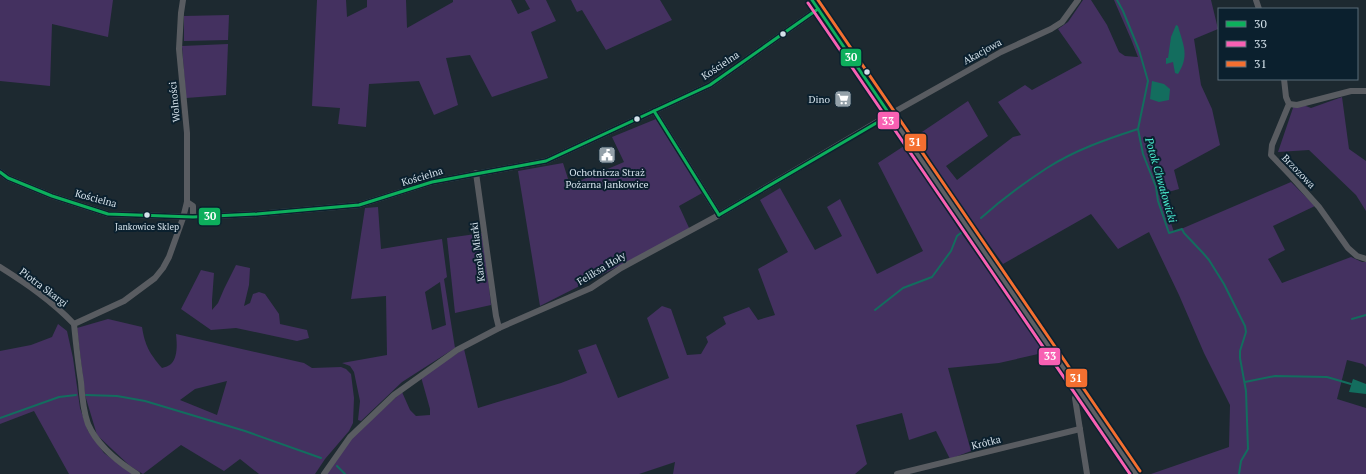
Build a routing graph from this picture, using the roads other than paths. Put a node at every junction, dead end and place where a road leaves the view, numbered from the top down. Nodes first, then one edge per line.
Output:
1 (182, 0) edge
2 (813, 0) edge
3 (1078, 0) edge
4 (818, 9) junction
5 (1284, 80) edge
6 (1366, 91) edge
7 (1289, 104) junction
8 (654, 111) junction
9 (890, 115) junction
10 (0, 172) edge
11 (476, 173) junction
12 (187, 202) junction
13 (719, 215) junction
14 (193, 217) junction
15 (183, 218) junction
16 (1366, 259) edge
17 (0, 267) edge
18 (74, 324) junction
19 (499, 328) junction
20 (1075, 398) dead end
21 (1080, 429) junction
22 (137, 474) edge
23 (324, 474) edge
24 (897, 474) edge
25 (1087, 474) edge
26 (1136, 474) edge

1 - 12 street, Wolności
2 - 4 main road
3 - 9 street, Akacjowa
4 - 8 street, Kościelna
4 - 9 main road
5 - 7 street
6 - 7 street
7 - 16 street, Brzozowa
8 - 11 street, Kościelna
8 - 13 street
9 - 13 street, Feliksa Hoły
9 - 26 main road
10 - 15 street, Kościelna
11 - 14 street, Kościelna
11 - 19 street, Karola Miarki
12 - 14 street, Wolności
12 - 15 street, Wolności
13 - 19 street, Feliksa Hoły
14 - 15 street, Kościelna
15 - 18 street, Wolności
17 - 18 street, Piotra Skargi
18 - 22 street
19 - 23 street, Feliksa Hoły
20 - 21 street
21 - 24 street, Krótka
21 - 25 street

